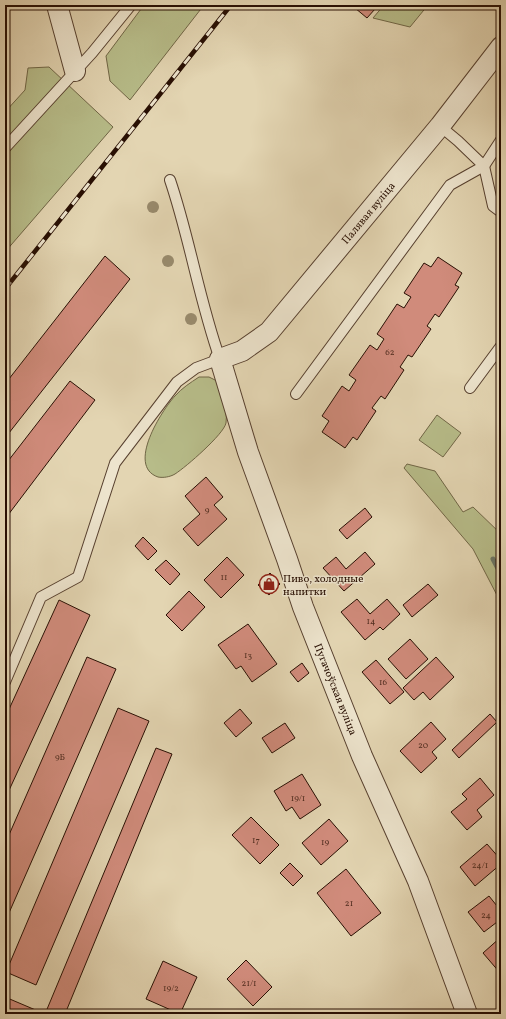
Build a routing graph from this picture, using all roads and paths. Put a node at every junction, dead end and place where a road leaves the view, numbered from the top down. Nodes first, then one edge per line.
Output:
1 (58, 5) edge
2 (132, 5) edge
3 (501, 48) edge
4 (75, 71) junction
5 (440, 126) junction
6 (501, 140) edge
7 (5, 148) edge
8 (484, 166) junction
9 (170, 180) dead end
10 (501, 212) edge
11 (501, 346) edge
12 (220, 359) junction
13 (470, 388) dead end
14 (296, 394) dead end
15 (5, 682) edge
16 (467, 1014) edge

1 - 4 street
2 - 4 lane
3 - 5 street, Палявая вуліца
4 - 7 lane
5 - 8 lane
5 - 12 street, Палявая вуліца
6 - 8 lane
8 - 10 lane
8 - 14 lane
9 - 12 lane
11 - 13 lane
12 - 15 lane
12 - 16 street, Пугачоўская вуліца

